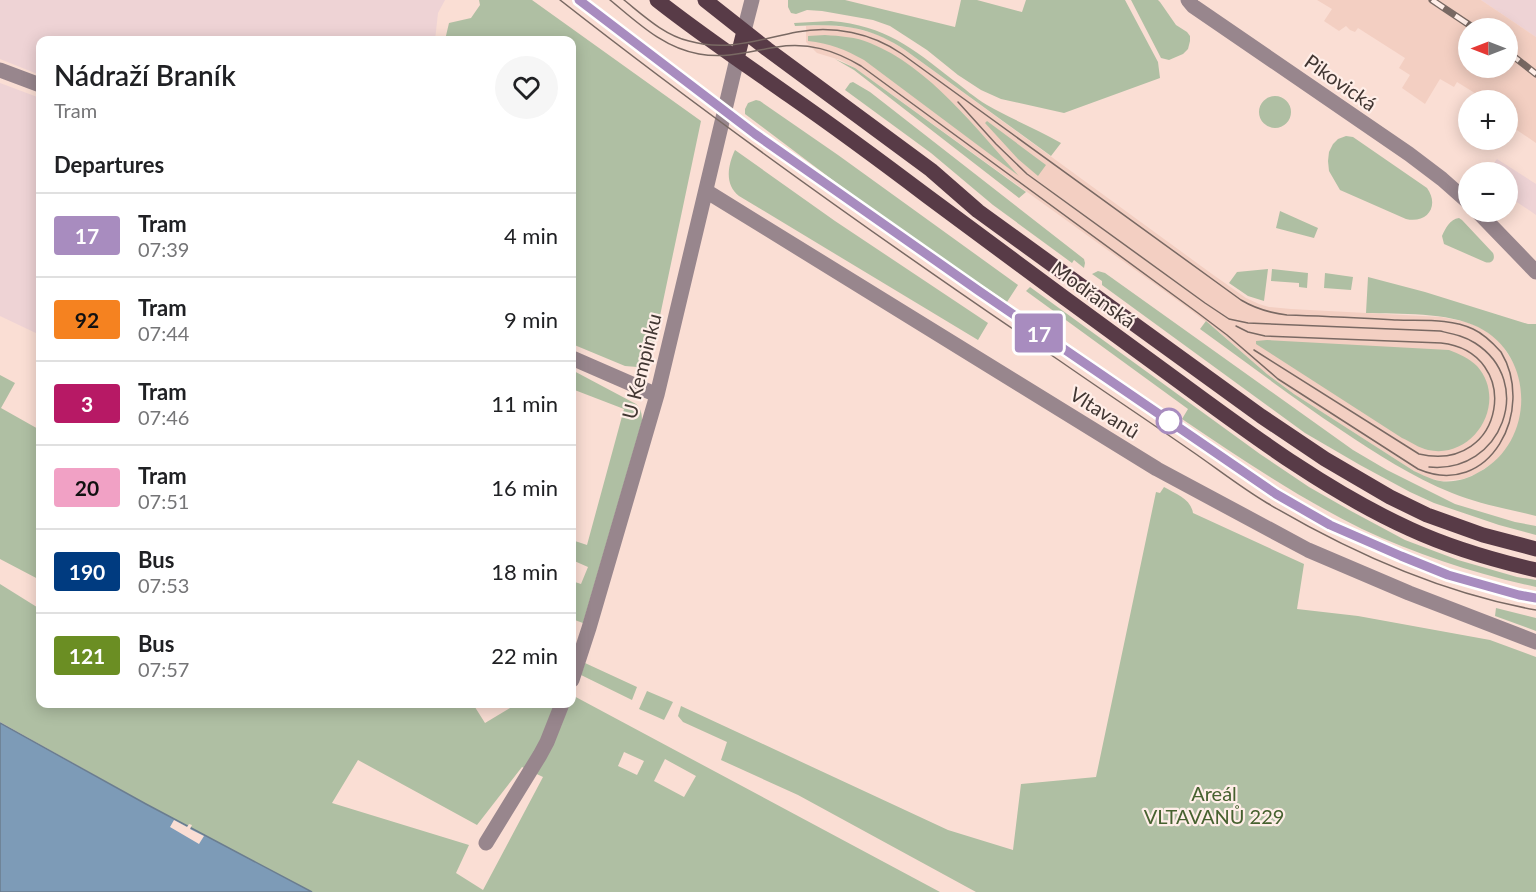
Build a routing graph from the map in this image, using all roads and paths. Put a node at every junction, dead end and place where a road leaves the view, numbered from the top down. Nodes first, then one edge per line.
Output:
1 (657, 0) edge
2 (705, 0) edge
3 (752, 0) edge
4 (1188, 0) edge
5 (744, 31) junction
6 (737, 59) junction
7 (0, 70) edge
8 (36, 84) edge
9 (706, 191) junction
10 (1458, 193) edge
11 (1488, 222) edge
12 (1536, 272) edge
13 (576, 360) edge
14 (657, 395) junction
15 (1536, 549) edge
16 (1536, 570) edge
17 (1536, 642) edge
18 (576, 667) edge
19 (560, 708) edge
20 (486, 843) dead end

1 - 6 main road, Modřanská
2 - 5 main road, Modřanská
3 - 5 street
4 - 10 street, Pikovická
5 - 6 main road
5 - 15 main road, Modřanská
6 - 9 street, U Kempinku
6 - 16 main road, Modřanská
7 - 8 street
9 - 14 street, U Kempinku
9 - 17 street, Vltavanů
11 - 12 street
13 - 14 street
14 - 18 street, U Kempinku
19 - 20 street

